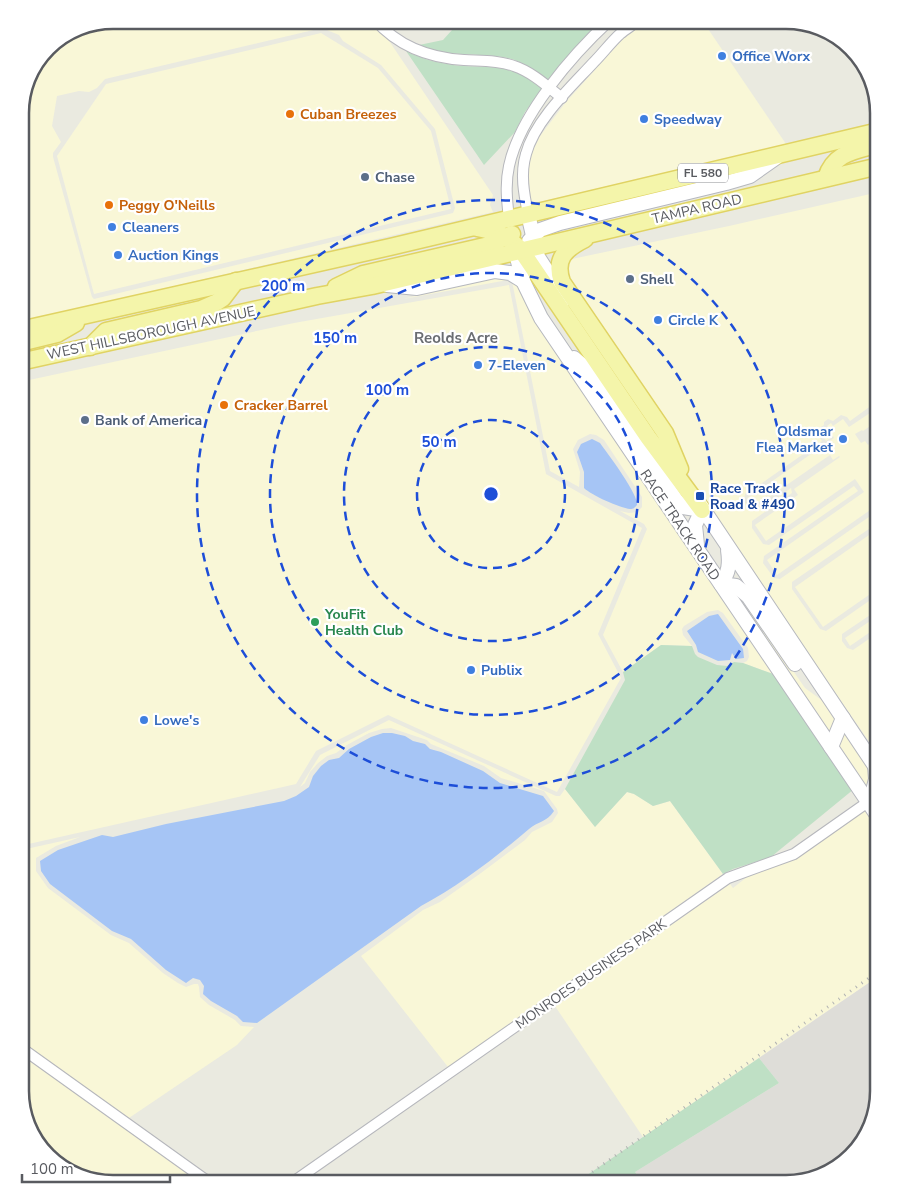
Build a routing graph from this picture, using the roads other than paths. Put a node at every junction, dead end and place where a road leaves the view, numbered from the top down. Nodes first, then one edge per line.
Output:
1 (384, 29) edge
2 (601, 29) edge
3 (627, 29) edge
4 (549, 88) junction
5 (562, 98) junction
6 (870, 133) edge
7 (870, 147) edge
8 (782, 154) junction
9 (870, 168) edge
10 (826, 178) junction
11 (528, 214) junction
12 (596, 233) junction
13 (519, 242) junction
14 (236, 281) junction
15 (523, 281) junction
16 (381, 284) junction
17 (317, 296) junction
18 (90, 315) junction
19 (29, 328) edge
20 (29, 341) edge
21 (558, 344) junction
22 (90, 347) junction
23 (29, 360) edge
24 (680, 469) junction
25 (702, 510) junction
26 (728, 548) junction
27 (698, 551) junction
28 (721, 584) junction
29 (830, 700) junction
30 (843, 718) junction
31 (831, 747) junction
32 (870, 758) edge
33 (870, 794) edge
34 (868, 802) junction
35 (870, 805) edge
36 (29, 1053) edge
37 (199, 1175) edge
38 (303, 1175) edge

1 - 4 street
2 - 4 street
3 - 5 street
4 - 5 street
4 - 13 street
5 - 11 street
6 - 8 main road, FL 580
7 - 10 main road
8 - 11 main road, FL 580
8 - 13 main road
9 - 10 main road, TAMPA ROAD / FL 580
10 - 12 main road, TAMPA ROAD / FL 580
11 - 13 main road, WEST HILLSBOROUGH AVENUE / FL 580
11 - 13 main road, RACE TRACK ROAD
12 - 13 main road, TAMPA ROAD / FL 580
12 - 24 main road
13 - 14 main road, WEST HILLSBOROUGH AVENUE / FL 580
13 - 15 main road, RACE TRACK ROAD
13 - 16 main road, WEST HILLSBOROUGH AVENUE / FL 580
13 - 17 main road
13 - 24 main road, RACE TRACK ROAD
13 - 25 main road
14 - 18 main road, WEST HILLSBOROUGH AVENUE / FL 580
14 - 22 main road
15 - 16 main road
15 - 21 main road, RACE TRACK ROAD
16 - 17 main road, WEST HILLSBOROUGH AVENUE / FL 580
17 - 22 main road, WEST HILLSBOROUGH AVENUE / FL 580
18 - 19 main road, WEST HILLSBOROUGH AVENUE / FL 580
18 - 20 main road
21 - 25 main road
21 - 27 main road, RACE TRACK ROAD
22 - 23 main road, WEST HILLSBOROUGH AVENUE / FL 580
24 - 25 main road, RACE TRACK ROAD
25 - 26 main road, RACE TRACK ROAD
25 - 27 main road
26 - 28 main road
26 - 29 main road, RACE TRACK ROAD
27 - 28 main road, RACE TRACK ROAD
28 - 29 main road
28 - 31 main road, RACE TRACK ROAD
29 - 30 main road, RACE TRACK ROAD
30 - 31 main road
30 - 32 main road, RACE TRACK ROAD
31 - 34 main road, RACE TRACK ROAD
33 - 34 street
34 - 35 main road, RACE TRACK ROAD
34 - 38 street, MONROES BUSINESS PARK
36 - 37 street

